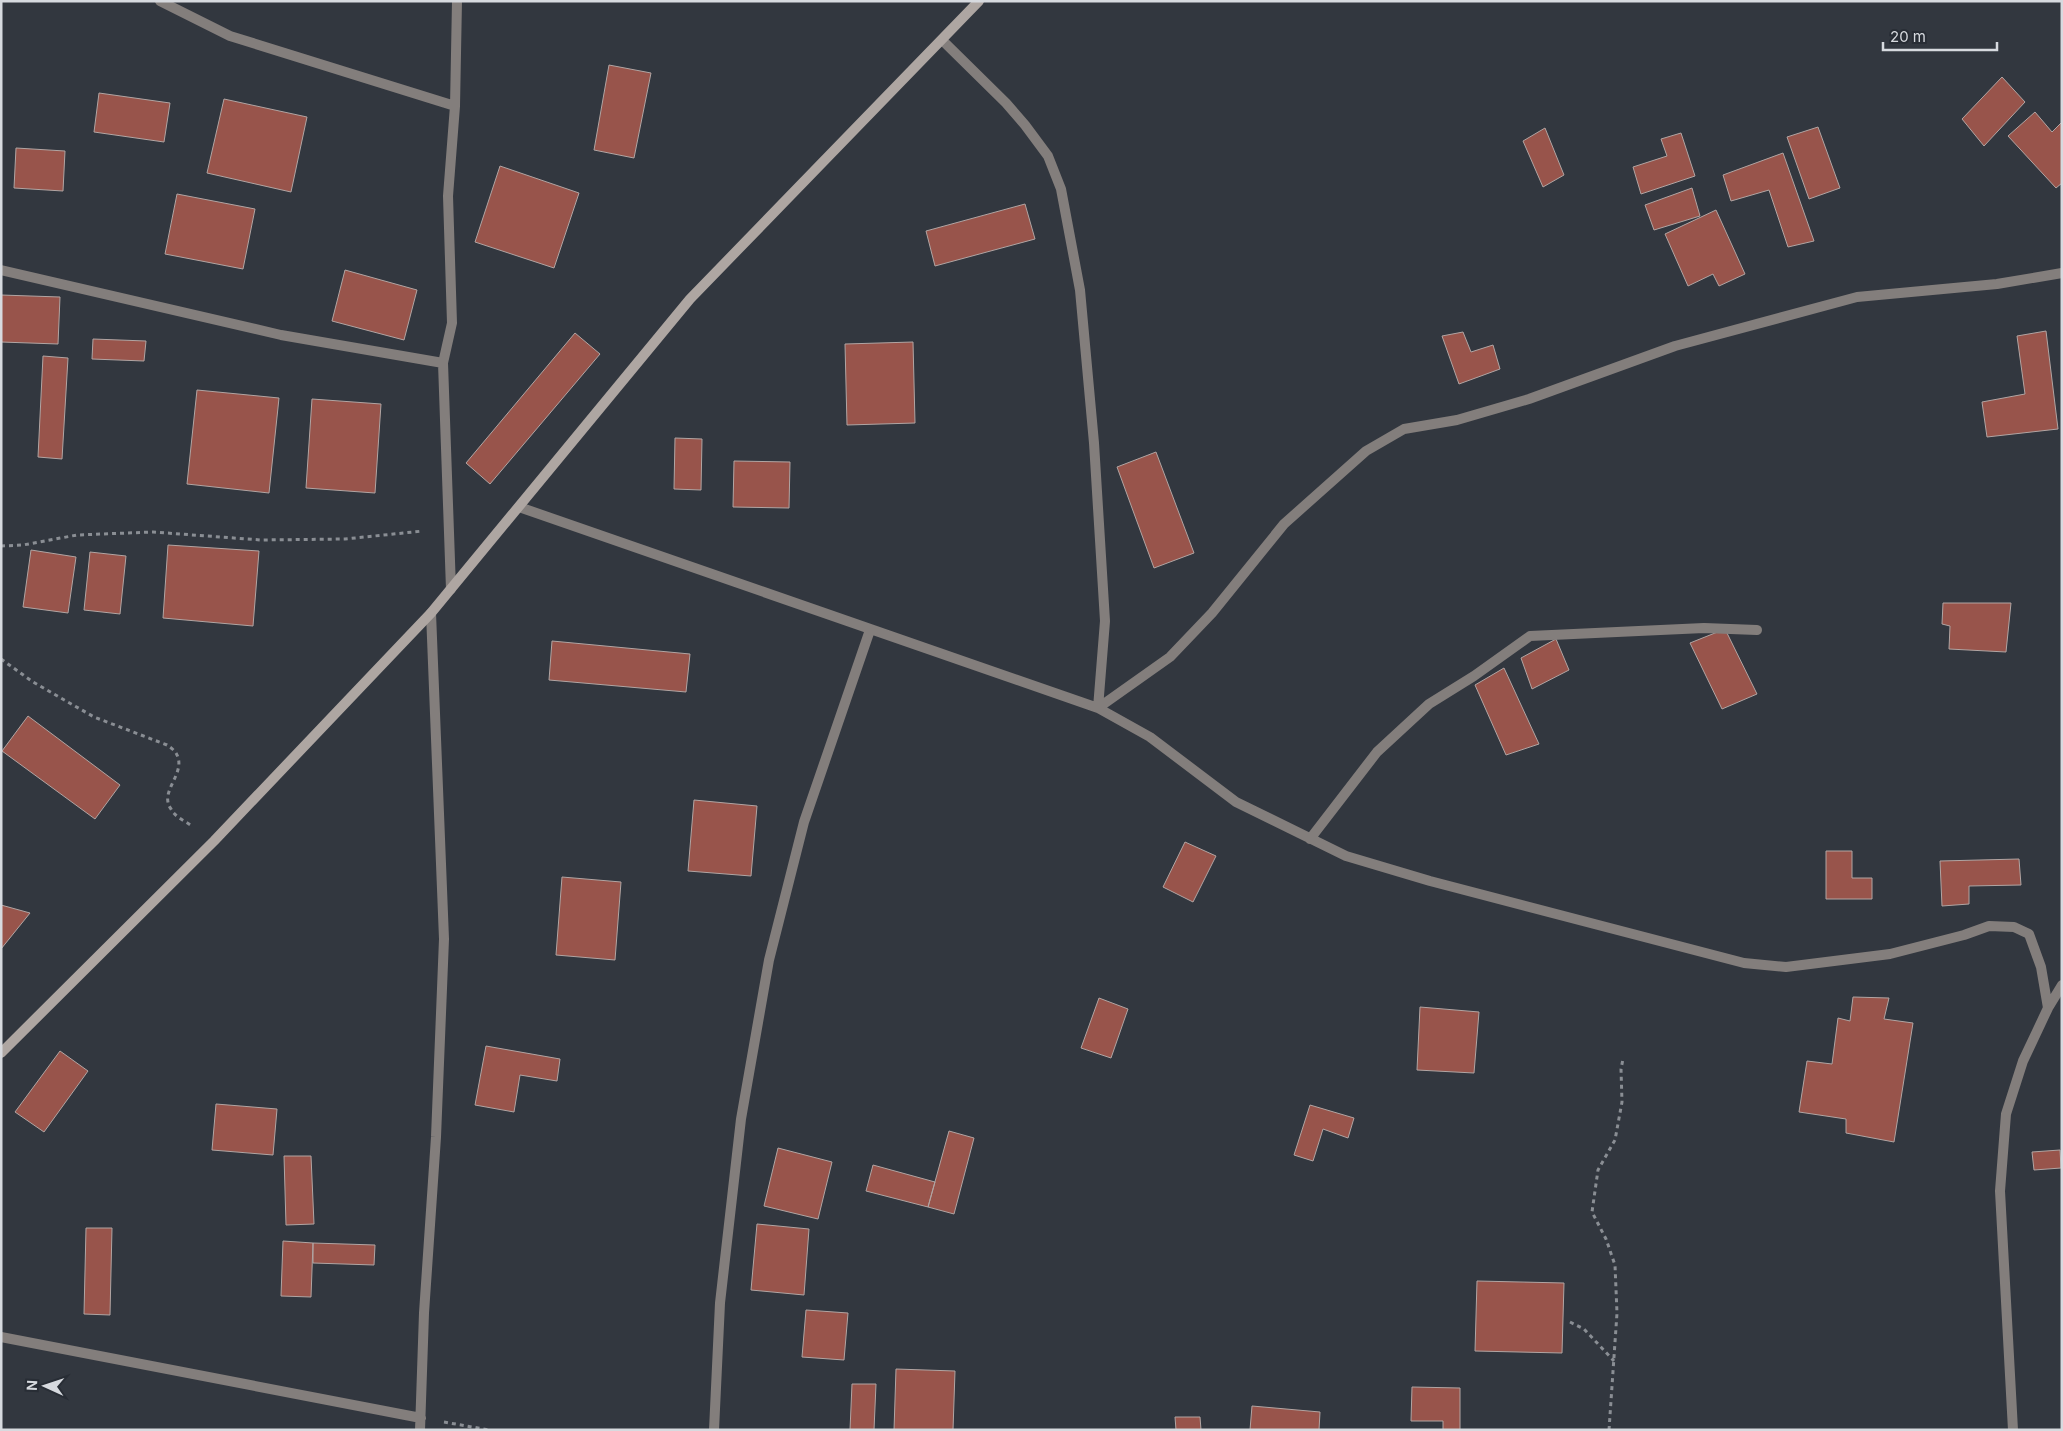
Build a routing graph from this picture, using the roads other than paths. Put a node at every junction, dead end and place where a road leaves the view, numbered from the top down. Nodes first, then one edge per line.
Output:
1 (160, 1) edge
2 (457, 1) edge
3 (979, 1) edge
4 (942, 40) junction
5 (455, 106) junction
6 (1, 270) edge
7 (2062, 273) edge
8 (442, 363) junction
9 (519, 507) junction
10 (451, 589) junction
11 (431, 613) junction
12 (870, 630) junction
13 (1757, 630) dead end
14 (1098, 708) junction
15 (1310, 839) junction
16 (2062, 985) edge
17 (2048, 1008) junction
18 (1, 1053) edge
19 (1, 1337) edge
20 (421, 1418) junction
21 (420, 1430) edge
22 (714, 1430) edge
23 (2013, 1430) edge

1 - 5 street
2 - 5 street
3 - 4 street
4 - 9 street
4 - 14 street
5 - 8 street
6 - 8 street
7 - 14 street
8 - 10 street
9 - 10 street
9 - 12 street
10 - 11 street
11 - 18 street
11 - 20 street
12 - 14 street
12 - 22 street
13 - 15 street
14 - 15 street
15 - 17 street
16 - 17 street
17 - 23 street
19 - 20 street
20 - 21 street

